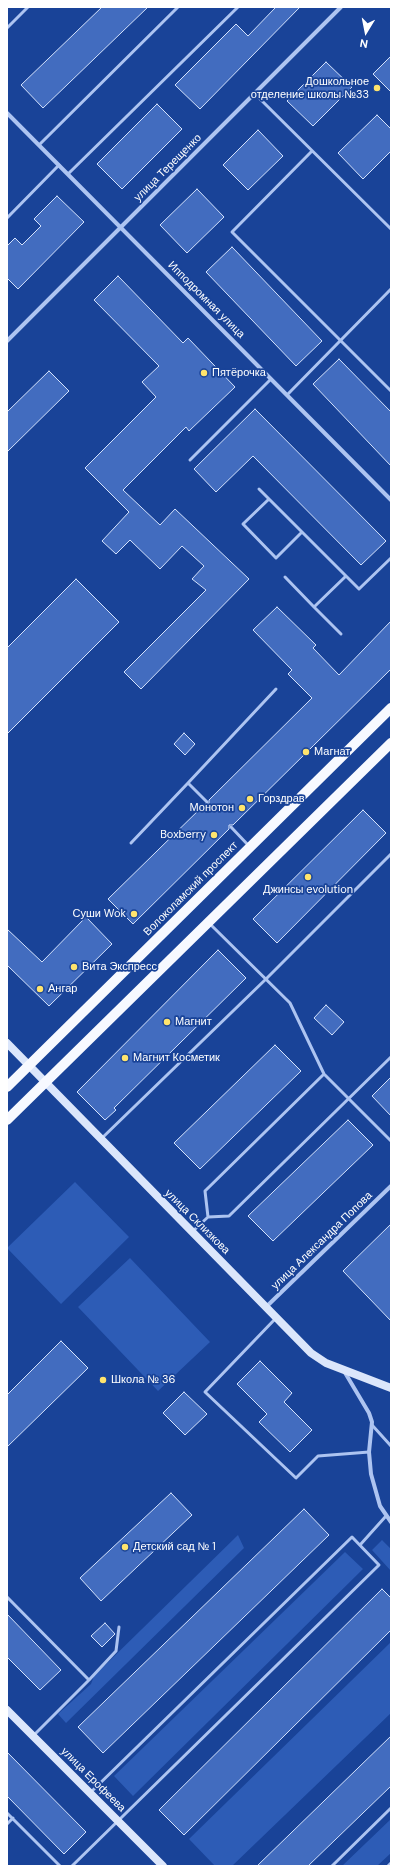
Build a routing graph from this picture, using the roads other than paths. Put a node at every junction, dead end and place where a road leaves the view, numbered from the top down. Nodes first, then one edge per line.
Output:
1 (28, 7) edge
2 (178, 7) edge
3 (238, 7) edge
4 (341, 7) edge
5 (7, 28) edge
6 (254, 93) junction
7 (7, 113) edge
8 (39, 145) junction
9 (312, 151) junction
10 (59, 165) junction
11 (68, 174) junction
12 (7, 218) edge
13 (121, 228) junction
14 (391, 229) edge
15 (391, 289) edge
16 (340, 340) junction
17 (7, 341) edge
18 (271, 379) junction
19 (391, 392) edge
20 (287, 395) junction
21 (190, 460) dead end
22 (259, 489) dead end
23 (269, 498) junction
24 (391, 500) edge
25 (302, 532) junction
26 (391, 558) edge
27 (346, 576) junction
28 (285, 577) dead end
29 (314, 607) junction
30 (341, 634) dead end
31 (276, 689) dead end
32 (391, 708) edge
33 (391, 743) edge
34 (188, 784) junction
35 (207, 802) dead end
36 (231, 827) dead end
37 (132, 843) dead end
38 (250, 847) junction
39 (391, 854) edge
40 (208, 922) junction
41 (266, 979) junction
42 (7, 1043) edge
43 (391, 1057) edge
44 (29, 1065) junction
45 (324, 1074) junction
46 (46, 1082) junction
47 (7, 1087) edge
48 (348, 1098) junction
49 (7, 1120) edge
50 (100, 1140) junction
51 (391, 1141) edge
52 (391, 1186) edge
53 (208, 1216) junction
54 (191, 1232) junction
55 (266, 1308) junction
56 (276, 1318) junction
57 (343, 1370) junction
58 (391, 1388) edge
59 (372, 1425) junction
60 (391, 1446) edge
61 (369, 1452) junction
62 (386, 1516) junction
63 (391, 1522) edge
64 (360, 1545) junction
65 (7, 1597) edge
66 (119, 1627) dead end
67 (89, 1680) junction
68 (7, 1710) edge
69 (32, 1736) junction
70 (90, 1793) junction
71 (391, 1808) edge
72 (7, 1813) edge
73 (13, 1818) junction
74 (118, 1821) junction
75 (7, 1824) edge
76 (391, 1863) edge
77 (60, 1866) edge
78 (72, 1866) edge
79 (163, 1866) edge
80 (332, 1866) edge
81 (388, 1866) edge

1 - 5 lane
2 - 8 lane
3 - 11 lane
4 - 6 street, улица Терещенко
6 - 9 lane
6 - 13 street, улица Терещенко
7 - 8 street, Ипподромная улица
8 - 10 street, Ипподромная улица
9 - 14 lane
9 - 16 lane
10 - 11 street, Ипподромная улица
10 - 12 lane
11 - 13 street, Ипподромная улица
13 - 17 street, улица Терещенко
13 - 18 street, Ипподромная улица
15 - 16 lane
16 - 19 lane
16 - 20 lane
18 - 20 street, Ипподромная улица
18 - 21 lane
20 - 24 street, Ипподромная улица
22 - 23 lane
23 - 25 lane
23 - 25 lane
25 - 27 lane
26 - 27 lane
27 - 29 lane
28 - 29 lane
29 - 30 lane
31 - 34 lane
32 - 38 main road, Волоколамский проспект
33 - 40 main road
34 - 35 lane
34 - 37 lane
36 - 38 lane
38 - 44 main road, Волоколамский проспект
39 - 41 lane
40 - 41 lane
40 - 46 main road
41 - 45 lane
41 - 50 lane
42 - 44 street, улица Склизкова
43 - 48 lane
44 - 46 street, улица Склизкова
44 - 47 main road, Волоколамский проспект
45 - 48 lane
45 - 53 lane
46 - 49 main road
46 - 50 street, улица Склизкова
48 - 51 lane
48 - 53 lane
50 - 54 street, улица Склизкова
52 - 55 street, улица Александра Попова
53 - 54 lane
54 - 55 street, улица Склизкова
55 - 56 street, улица Склизкова
56 - 57 street, улица Склизкова
56 - 61 lane
57 - 58 street, улица Склизкова
57 - 59 street
59 - 60 lane
59 - 61 street
61 - 62 street
62 - 63 street
62 - 64 lane
64 - 70 lane
64 - 74 lane
65 - 67 lane
66 - 67 lane
67 - 69 lane
68 - 69 street, улица Ерофеева
69 - 70 street, улица Ерофеева
70 - 74 street, улица Ерофеева
71 - 80 lane
72 - 73 lane
73 - 75 lane
73 - 77 lane
74 - 78 lane
74 - 79 street, улица Ерофеева
76 - 81 lane

